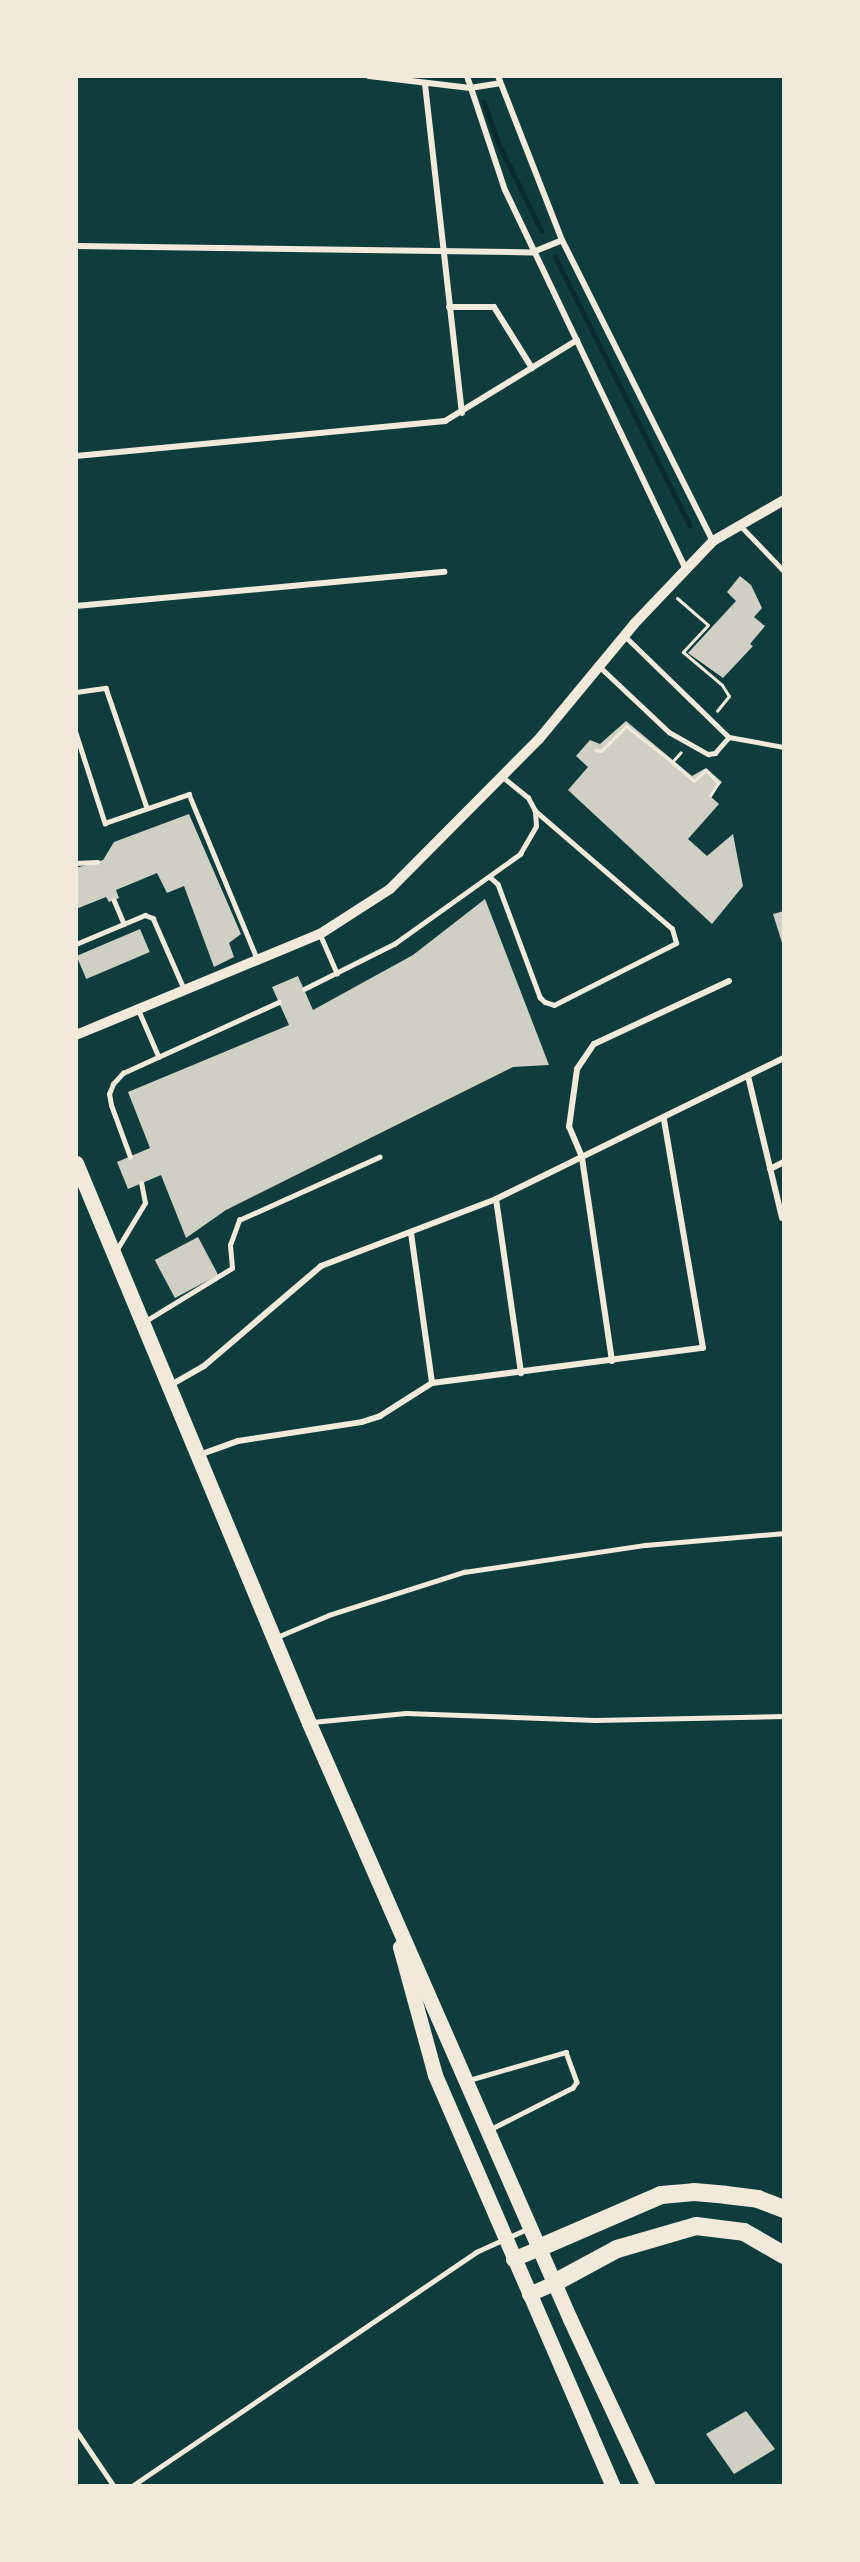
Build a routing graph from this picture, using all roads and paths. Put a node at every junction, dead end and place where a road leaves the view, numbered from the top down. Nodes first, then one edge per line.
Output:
1 (369, 76) edge
2 (467, 76) edge
3 (499, 80) edge
4 (425, 84) junction
5 (470, 88) junction
6 (562, 240) junction
7 (76, 246) edge
8 (442, 252) junction
9 (533, 252) junction
10 (449, 307) junction
11 (578, 340) junction
12 (532, 368) junction
13 (462, 413) junction
14 (76, 456) edge
15 (783, 500) edge
16 (740, 525) junction
17 (713, 541) junction
18 (686, 569) junction
19 (783, 571) edge
20 (444, 572) dead end
21 (76, 606) edge
22 (625, 636) junction
23 (599, 666) junction
24 (76, 692) edge
25 (76, 733) edge
26 (729, 737) junction
27 (783, 747) edge
28 (672, 762) dead end
29 (503, 778) junction
30 (710, 796) dead end
31 (147, 808) junction
32 (535, 810) junction
33 (97, 862) dead end
34 (76, 863) edge
35 (491, 878) junction
36 (114, 900) dead end
37 (124, 924) junction
38 (320, 934) junction
39 (76, 944) edge
40 (258, 961) junction
41 (338, 973) junction
42 (729, 981) dead end
43 (185, 990) junction
44 (304, 990) dead end
45 (279, 1002) dead end
46 (139, 1011) junction
47 (76, 1035) edge
48 (159, 1057) junction
49 (783, 1058) edge
50 (748, 1076) junction
51 (664, 1119) junction
52 (130, 1157) dead end
53 (378, 1157) dead end
54 (582, 1157) junction
55 (783, 1162) edge
56 (76, 1163) edge
57 (770, 1169) junction
58 (141, 1184) dead end
59 (496, 1199) junction
60 (782, 1218) edge
61 (411, 1233) junction
62 (115, 1254) junction
63 (143, 1322) junction
64 (612, 1361) junction
65 (521, 1373) junction
66 (432, 1383) junction
67 (169, 1386) junction
68 (198, 1455) junction
69 (783, 1533) edge
70 (274, 1638) junction
71 (783, 1716) edge
72 (309, 1723) junction
73 (388, 1901) junction
74 (469, 2080) junction
75 (490, 2130) junction
76 (783, 2209) edge
77 (532, 2226) junction
78 (505, 2239) junction
79 (541, 2247) junction
80 (783, 2255) edge
81 (513, 2259) junction
82 (556, 2282) junction
83 (529, 2294) junction
84 (76, 2430) edge
85 (114, 2486) edge
86 (132, 2486) edge
87 (613, 2486) edge
88 (648, 2486) edge

1 - 4 street
2 - 5 street
3 - 5 street
3 - 6 street
4 - 5 street
4 - 8 street
5 - 9 street
6 - 9 street
6 - 17 street
7 - 8 street
8 - 9 street
8 - 10 street
9 - 11 street
10 - 12 street
10 - 13 street
11 - 12 street
11 - 18 street
12 - 13 street
13 - 14 street
15 - 16 street
16 - 17 street
16 - 19 lane
17 - 18 street
18 - 22 street
20 - 21 street
22 - 23 street
22 - 26 lane
23 - 26 lane
23 - 29 street
24 - 31 lane
25 - 31 lane
26 - 27 lane
28 - 30 path
29 - 32 lane
29 - 38 street
31 - 40 lane
32 - 35 lane
32 - 35 lane
33 - 34 lane
35 - 41 lane
36 - 37 lane
37 - 39 lane
37 - 43 lane
38 - 40 street
38 - 41 lane
40 - 43 street
41 - 44 lane
42 - 54 street
43 - 46 street
45 - 48 lane
46 - 47 street
46 - 48 lane
48 - 52 lane
49 - 50 street
50 - 51 street
50 - 57 street
51 - 54 street
51 - 64 street
53 - 63 lane
54 - 59 street
54 - 64 street
55 - 57 street
56 - 62 main road
57 - 60 street
58 - 62 lane
59 - 61 street
59 - 65 street
61 - 66 street
61 - 67 street
62 - 63 main road
63 - 67 main road
64 - 65 street
65 - 66 street
66 - 68 street
67 - 68 main road
68 - 70 main road
69 - 70 lane
70 - 72 main road
71 - 72 lane
72 - 73 main road
73 - 74 main road
73 - 78 main road
74 - 75 main road
74 - 75 lane
75 - 77 main road
76 - 79 highway
77 - 78 lane
77 - 79 main road
78 - 81 main road
78 - 86 lane
79 - 81 main road
79 - 82 main road
80 - 82 highway
81 - 83 main road
82 - 83 main road
82 - 88 main road
83 - 87 main road
84 - 85 lane

